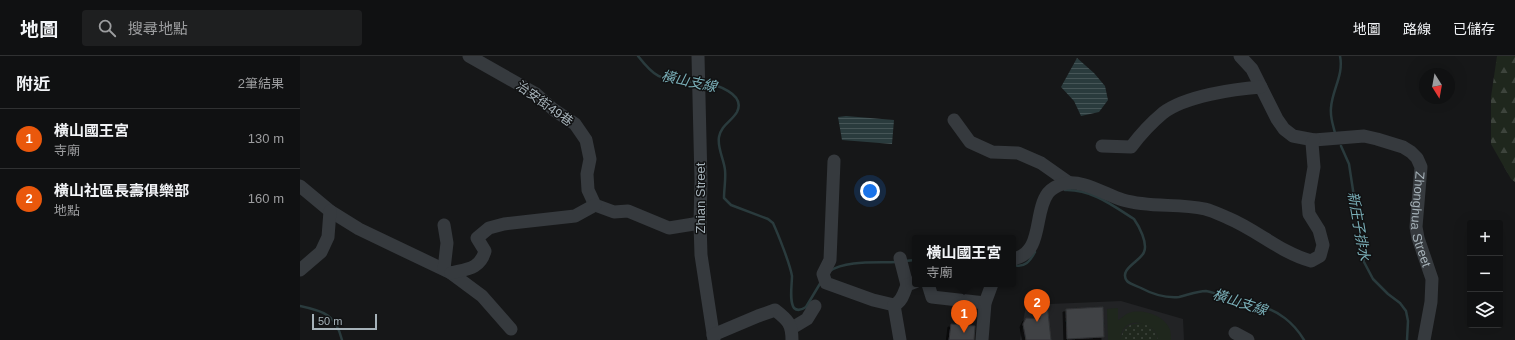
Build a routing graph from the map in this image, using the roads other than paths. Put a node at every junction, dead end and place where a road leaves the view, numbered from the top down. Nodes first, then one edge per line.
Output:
1 (469, 56) edge
2 (698, 56) edge
3 (1240, 56) edge
4 (1261, 87) junction
5 (954, 120) dead end
6 (1314, 140) junction
7 (1102, 146) dead end
8 (834, 161) dead end
9 (1068, 182) junction
10 (300, 186) edge
11 (595, 205) junction
12 (330, 211) junction
13 (700, 223) junction
14 (444, 225) dead end
15 (1016, 258) edge
16 (901, 263) dead end
17 (300, 270) edge
18 (447, 271) junction
19 (911, 283) edge
20 (929, 287) edge
21 (991, 287) edge
22 (985, 303) junction
23 (894, 305) junction
24 (815, 306) dead end
25 (511, 329) dead end
26 (1235, 333) dead end
27 (792, 334) edge
28 (713, 338) edge
29 (900, 340) edge
30 (982, 340) edge
31 (1248, 340) edge
32 (1424, 340) edge

1 - 11 street, 治安街49巷
2 - 13 street, Zhian Street
3 - 4 street, Zhonghua Street
4 - 6 street, Zhonghua Street
4 - 7 street
5 - 9 street
6 - 9 street
6 - 32 street, Zhonghua Street
8 - 23 street
9 - 15 street
10 - 12 street
11 - 13 street
11 - 18 street
12 - 17 street
12 - 18 street
13 - 28 street, Zhian Street
14 - 18 street
16 - 19 street
18 - 25 street
19 - 23 street
20 - 22 street
21 - 22 street
22 - 30 street
23 - 29 street
24 - 27 street
26 - 31 street
27 - 28 street

